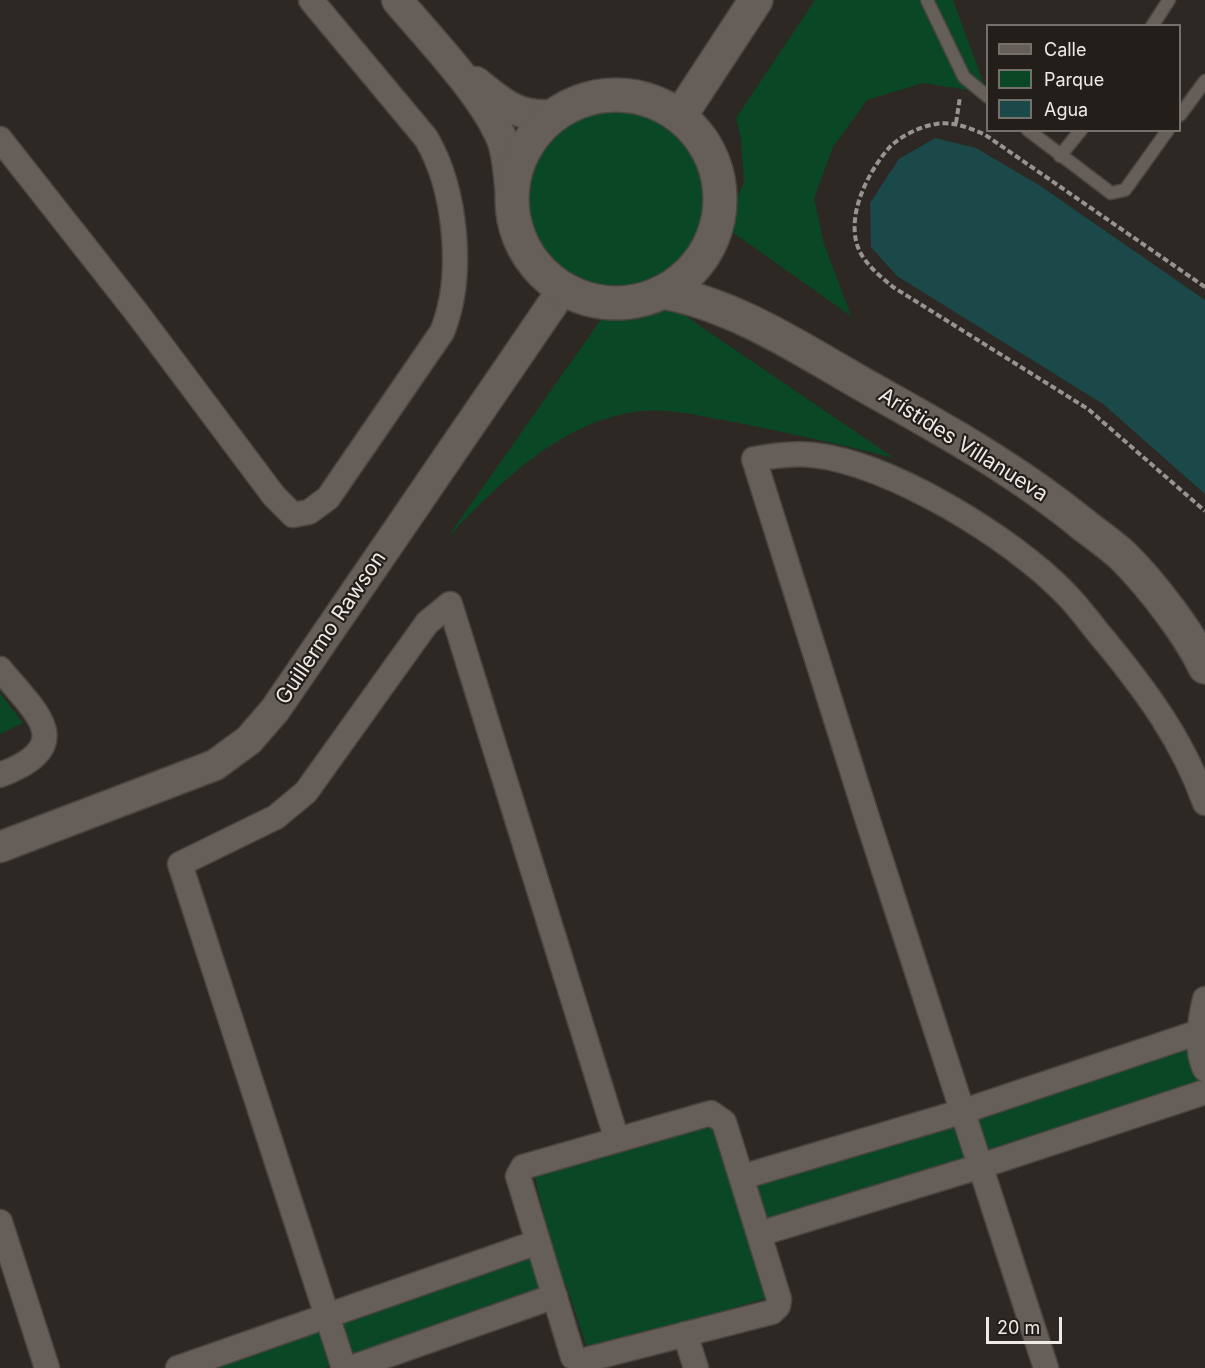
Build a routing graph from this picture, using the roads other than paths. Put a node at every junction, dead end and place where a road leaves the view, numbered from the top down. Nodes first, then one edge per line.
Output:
1 (311, 0) edge
2 (397, 0) edge
3 (731, 0) edge
4 (756, 0) edge
5 (927, 0) edge
6 (1169, 0) edge
7 (1153, 24) edge
8 (446, 57) junction
9 (1205, 81) edge
10 (986, 96) edge
11 (670, 110) junction
12 (1181, 112) edge
13 (554, 115) junction
14 (1030, 132) edge
15 (1079, 132) edge
16 (1167, 132) edge
17 (0, 139) edge
18 (1060, 156) junction
19 (512, 202) junction
20 (697, 264) junction
21 (562, 289) junction
22 (663, 292) junction
23 (801, 350) junction
24 (1205, 667) edge
25 (0, 669) edge
26 (2, 770) edge
27 (1205, 803) edge
28 (0, 847) edge
29 (1205, 999) edge
30 (1203, 1031) edge
31 (1205, 1069) edge
32 (1205, 1092) edge
33 (964, 1111) junction
34 (616, 1140) junction
35 (981, 1166) junction
36 (742, 1178) junction
37 (0, 1222) edge
38 (759, 1234) junction
39 (538, 1242) junction
40 (555, 1296) junction
41 (328, 1317) junction
42 (685, 1335) junction
43 (47, 1368) edge
44 (178, 1368) edge
45 (344, 1368) edge
46 (351, 1368) edge
47 (696, 1368) edge
48 (1046, 1368) edge

1 - 17 street
2 - 8 street
3 - 11 main road
4 - 11 main road
5 - 10 lane
6 - 7 lane
8 - 13 street
8 - 19 street
9 - 12 lane
11 - 13 main road
11 - 20 main road
13 - 19 main road
14 - 18 lane
15 - 18 lane
16 - 18 lane
19 - 21 main road
20 - 22 main road
20 - 23 main road, Arístides Villanueva
21 - 22 main road
21 - 28 street, Guillermo Rawson
22 - 23 main road, Arístides Villanueva
23 - 24 main road, Arístides Villanueva
25 - 26 street
27 - 33 street
29 - 30 street
30 - 31 street
30 - 33 street
32 - 35 street
33 - 35 street
33 - 36 street
34 - 36 street
34 - 39 street
34 - 41 street
35 - 38 street
35 - 48 street
36 - 38 street
37 - 43 street
38 - 42 street
39 - 40 street
39 - 41 street
40 - 42 street
40 - 46 street
41 - 44 street
41 - 45 street
42 - 47 street

